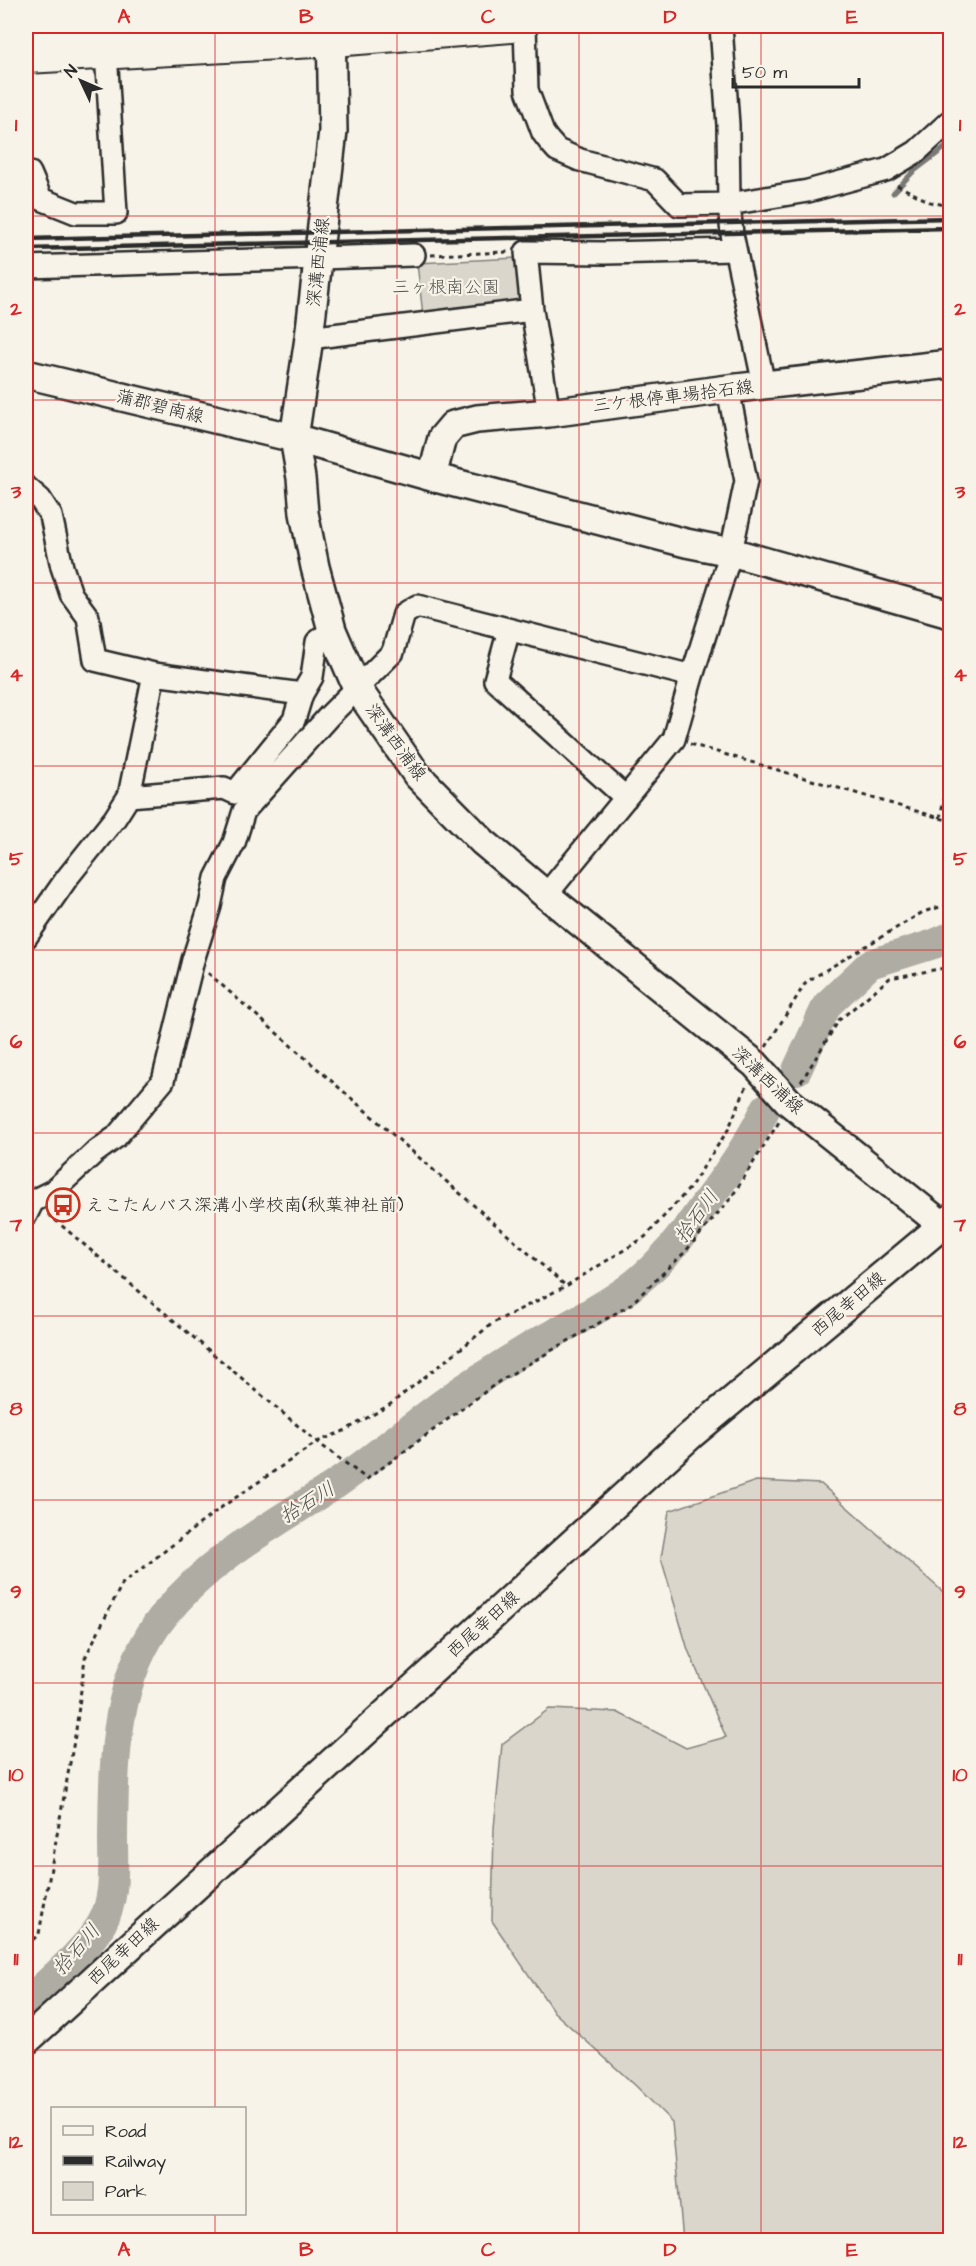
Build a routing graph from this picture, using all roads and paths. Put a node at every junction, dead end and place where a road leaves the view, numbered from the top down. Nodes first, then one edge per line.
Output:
1 (180, 26) edge
2 (511, 26) edge
3 (525, 26) edge
4 (721, 26) edge
5 (26, 33) edge
6 (332, 33) edge
7 (106, 52) junction
8 (26, 57) edge
9 (951, 121) edge
10 (886, 170) junction
11 (26, 173) edge
12 (729, 204) junction
13 (951, 206) edge
14 (735, 250) junction
15 (526, 252) junction
16 (414, 255) joint
17 (319, 258) junction
18 (26, 267) edge
19 (532, 310) junction
20 (309, 338) junction
21 (951, 364) edge
22 (26, 374) edge
23 (764, 385) junction
24 (728, 389) junction
25 (549, 413) junction
26 (294, 438) junction
27 (432, 477) junction
28 (26, 487) edge
29 (731, 552) junction
30 (951, 614) edge
31 (332, 630) junction
32 (509, 630) junction
33 (154, 674) junction
34 (692, 676) junction
35 (357, 688) junction
36 (302, 694) junction
37 (674, 739) junction
38 (951, 768) edge
39 (129, 796) junction
40 (626, 798) junction
41 (240, 802) junction
42 (940, 818) junction
43 (951, 821) edge
44 (546, 895) junction
45 (26, 937) edge
46 (193, 960) junction
47 (951, 967) edge
48 (789, 1102) junction
49 (28, 1202) edge
50 (948, 1225) edge
51 (317, 1442) junction
52 (26, 1946) edge
53 (26, 2041) edge

1 - 5 highway
2 - 6 highway
3 - 12 street
4 - 12 street
6 - 7 highway
6 - 17 main road, 深溝西浦線
7 - 8 highway
7 - 11 street
9 - 10 street
10 - 12 street
10 - 13 path
12 - 14 street
14 - 15 street
14 - 23 street
15 - 16 path
15 - 19 street
16 - 17 street
17 - 18 street
17 - 20 main road, 深溝西浦線
19 - 20 street
19 - 25 street
20 - 26 main road, 深溝西浦線
21 - 23 main road, 三ケ根停車場拾石線
22 - 26 main road, 蒲郡碧南線
23 - 24 main road, 三ケ根停車場拾石線
24 - 25 main road, 三ケ根停車場拾石線
24 - 29 street
25 - 27 main road, 三ケ根停車場拾石線
26 - 27 main road
26 - 31 main road, 深溝西浦線
27 - 29 main road
28 - 33 street
29 - 30 main road
29 - 34 street
31 - 35 main road, 深溝西浦線
31 - 36 street
32 - 34 street
32 - 35 street
32 - 40 street
33 - 36 street
33 - 39 street
34 - 37 street
35 - 41 street
35 - 44 main road, 深溝西浦線
36 - 41 street
37 - 40 street
37 - 42 path
38 - 42 path
39 - 41 street
39 - 45 street
40 - 44 street
41 - 46 street
42 - 43 path
44 - 48 main road, 深溝西浦線
46 - 49 street
46 - 51 path
47 - 48 path
48 - 50 main road, 深溝西浦線
48 - 51 path
49 - 51 path
50 - 53 main road, 西尾幸田線
51 - 52 path

